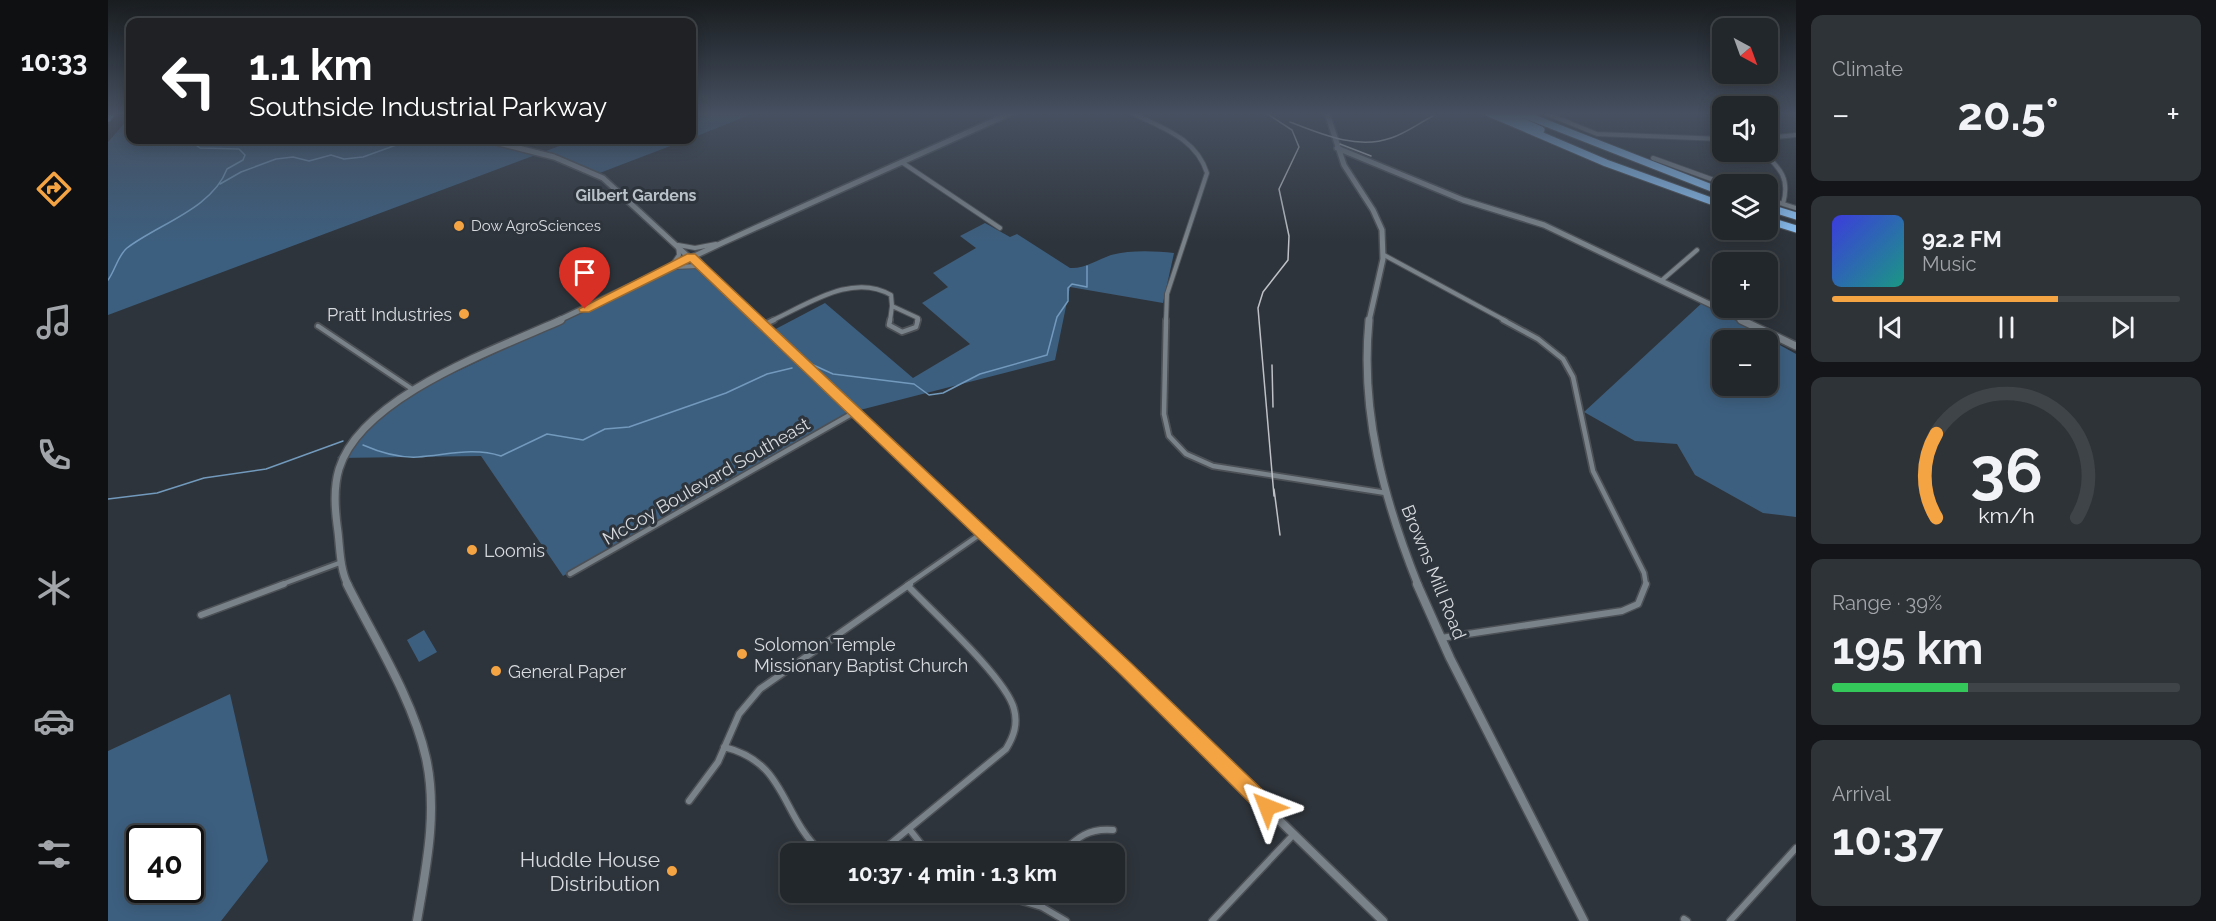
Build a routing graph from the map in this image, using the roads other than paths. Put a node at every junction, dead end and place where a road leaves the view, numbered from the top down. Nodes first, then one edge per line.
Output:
1 (547, 156) edge
2 (918, 156) edge
3 (1201, 156) edge
4 (1342, 156) edge
5 (1356, 156) edge
6 (1590, 156) edge
7 (1604, 156) edge
8 (1624, 156) edge
9 (1653, 158) dead end
10 (1772, 162) edge
11 (903, 163) junction
12 (1712, 179) edge
13 (1712, 188) edge
14 (1712, 199) edge
15 (1712, 200) edge
16 (1778, 202) edge
17 (1783, 204) junction
18 (1796, 208) edge
19 (1778, 210) edge
20 (1796, 216) edge
21 (1778, 221) edge
22 (1796, 227) edge
23 (1000, 228) dead end
24 (722, 243) junction
25 (678, 245) junction
26 (1697, 250) dead end
27 (1384, 255) junction
28 (691, 257) junction
29 (671, 267) junction
30 (703, 268) junction
31 (1661, 281) junction
32 (892, 306) junction
33 (763, 325) junction
34 (318, 326) dead end
35 (1796, 346) edge
36 (412, 389) junction
37 (855, 412) junction
38 (1386, 494) junction
39 (982, 533) junction
40 (342, 562) junction
41 (570, 574) dead end
42 (908, 586) junction
43 (201, 615) dead end
44 (1441, 638) junction
45 (724, 747) junction
46 (689, 801) dead end
47 (910, 830) junction
48 (1113, 830) dead end
49 (1294, 834) junction
50 (812, 843) edge
51 (893, 843) edge
52 (920, 843) edge
53 (1072, 843) edge
54 (1796, 848) edge
55 (1029, 903) edge
56 (1042, 903) edge
57 (1042, 907) junction
58 (1214, 920) edge
59 (417, 921) edge
60 (1066, 921) edge
61 (1383, 921) edge
62 (1584, 921) edge
63 (1730, 921) edge

1 - 25 street
2 - 11 street
3 - 38 street
4 - 27 street, Browns Mill Road
5 - 31 street
6 - 15 highway
7 - 14 highway
8 - 13 highway
9 - 12 street
10 - 17 street
11 - 23 street
11 - 24 street
16 - 17 street
17 - 18 street
19 - 20 highway
21 - 22 highway
24 - 25 street
24 - 28 street
25 - 28 street
25 - 29 street
26 - 31 street
27 - 38 street, Browns Mill Road
27 - 44 street
28 - 29 street
28 - 30 street
29 - 30 street
29 - 36 street
30 - 33 street
31 - 35 street
32 - 32 street
32 - 33 street
33 - 37 street
34 - 36 street
36 - 40 street
37 - 39 street
37 - 41 street, McCoy Boulevard Southeast
38 - 44 street, Browns Mill Road
39 - 42 street
39 - 49 street
40 - 43 street
40 - 59 street
42 - 45 street
42 - 47 street
44 - 62 street, Browns Mill Road
45 - 46 street
45 - 50 street
47 - 51 street
47 - 52 street
48 - 53 street
49 - 58 street
49 - 61 street
54 - 63 street
55 - 57 street
56 - 57 street
57 - 60 street

